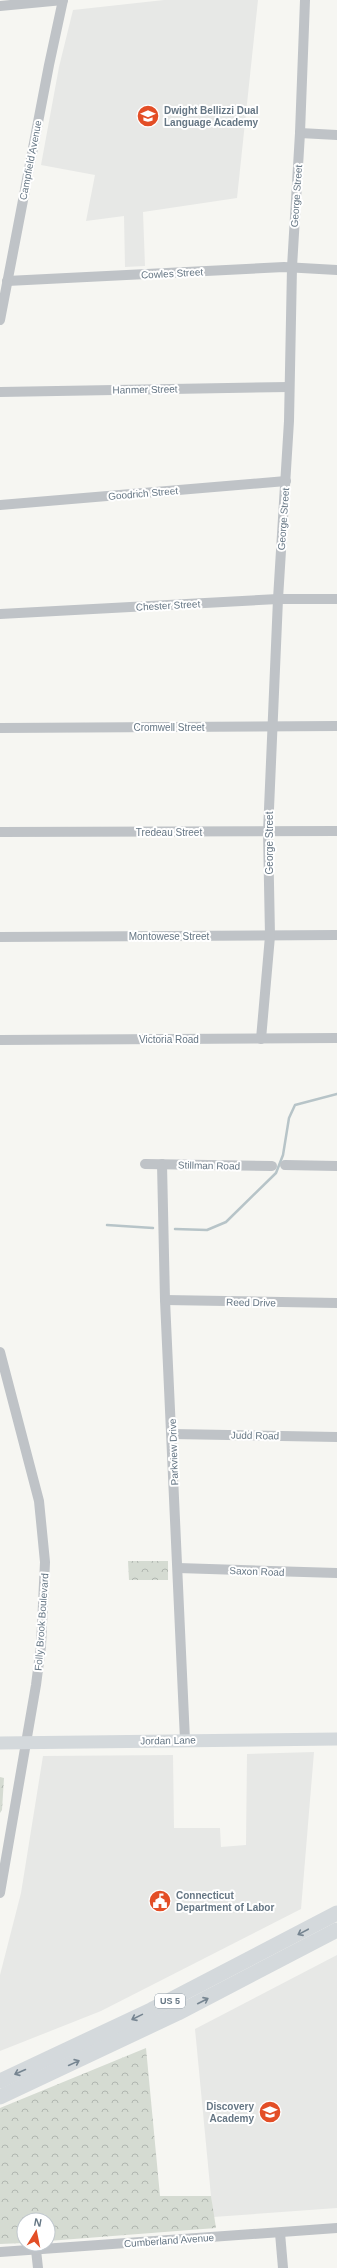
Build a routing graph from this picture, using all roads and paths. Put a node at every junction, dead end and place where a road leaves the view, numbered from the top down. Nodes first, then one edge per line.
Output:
1 (63, 0) edge
2 (306, 0) edge
3 (0, 6) edge
4 (300, 134) junction
5 (337, 135) edge
6 (292, 267) junction
7 (337, 270) edge
8 (7, 281) junction
9 (0, 320) edge
10 (289, 387) junction
11 (0, 392) edge
12 (286, 481) junction
13 (0, 505) edge
14 (278, 599) junction
15 (337, 599) edge
16 (0, 614) edge
17 (274, 726) junction
18 (337, 726) edge
19 (0, 728) edge
20 (337, 831) edge
21 (0, 832) edge
22 (268, 832) junction
23 (337, 935) edge
24 (270, 936) junction
25 (0, 937) edge
26 (337, 1038) edge
27 (261, 1039) junction
28 (0, 1040) edge
29 (145, 1164) dead end
30 (162, 1164) junction
31 (285, 1165) dead end
32 (272, 1166) dead end
33 (337, 1166) edge
34 (166, 1300) junction
35 (337, 1303) edge
36 (0, 1352) edge
37 (172, 1434) junction
38 (337, 1437) edge
39 (178, 1568) junction
40 (337, 1573) edge
41 (337, 1739) edge
42 (185, 1740) junction
43 (26, 1742) junction
44 (0, 1743) edge
45 (0, 1893) edge
46 (337, 1913) edge
47 (337, 1930) edge
48 (0, 2081) edge
49 (0, 2097) edge
50 (337, 2228) edge
51 (280, 2233) junction
52 (56, 2249) edge
53 (16, 2251) edge
54 (0, 2252) edge
55 (36, 2252) edge
56 (38, 2268) edge
57 (283, 2268) edge

1 - 3 street
1 - 8 street, Campfield Avenue
2 - 4 street, George Street
4 - 5 street
4 - 6 street, George Street
6 - 7 street, Cowles Street
6 - 8 street, Cowles Street
6 - 10 street, George Street
8 - 9 street, Campfield Avenue
10 - 11 street, Hanmer Street
10 - 12 street, George Street
12 - 13 street, Goodrich Street
12 - 14 street, George Street
14 - 15 street, Chester Street
14 - 16 street, Chester Street
14 - 17 street, George Street
17 - 18 street, Cromwell Street
17 - 19 street, Cromwell Street
17 - 22 street, George Street
20 - 22 street, Tredeau Street
21 - 22 street, Tredeau Street
22 - 24 street, George Street
23 - 24 street, Montowese Street
24 - 25 street, Montowese Street
24 - 27 street, George Street
26 - 27 street, Victoria Road
27 - 28 street, Victoria Road
29 - 30 street, Stillman Road
30 - 32 street, Stillman Road
30 - 34 street, Parkview Drive
31 - 33 street
34 - 35 street, Reed Drive
34 - 37 street, Parkview Drive
36 - 43 street, Folly Brook Boulevard
37 - 38 street, Judd Road
37 - 39 street, Parkview Drive
39 - 40 street, Saxon Road
39 - 42 street, Parkview Drive
41 - 42 main road, Jordan Lane
42 - 43 main road, Jordan Lane
43 - 44 main road, Jordan Lane
43 - 45 street, Folly Brook Boulevard
46 -> 48 highway, US 5
49 -> 47 highway, US 5
50 - 51 street, Cumberland Avenue
51 - 52 street, Cumberland Avenue
51 - 57 street
53 - 54 street, Cumberland Avenue
55 - 56 street

